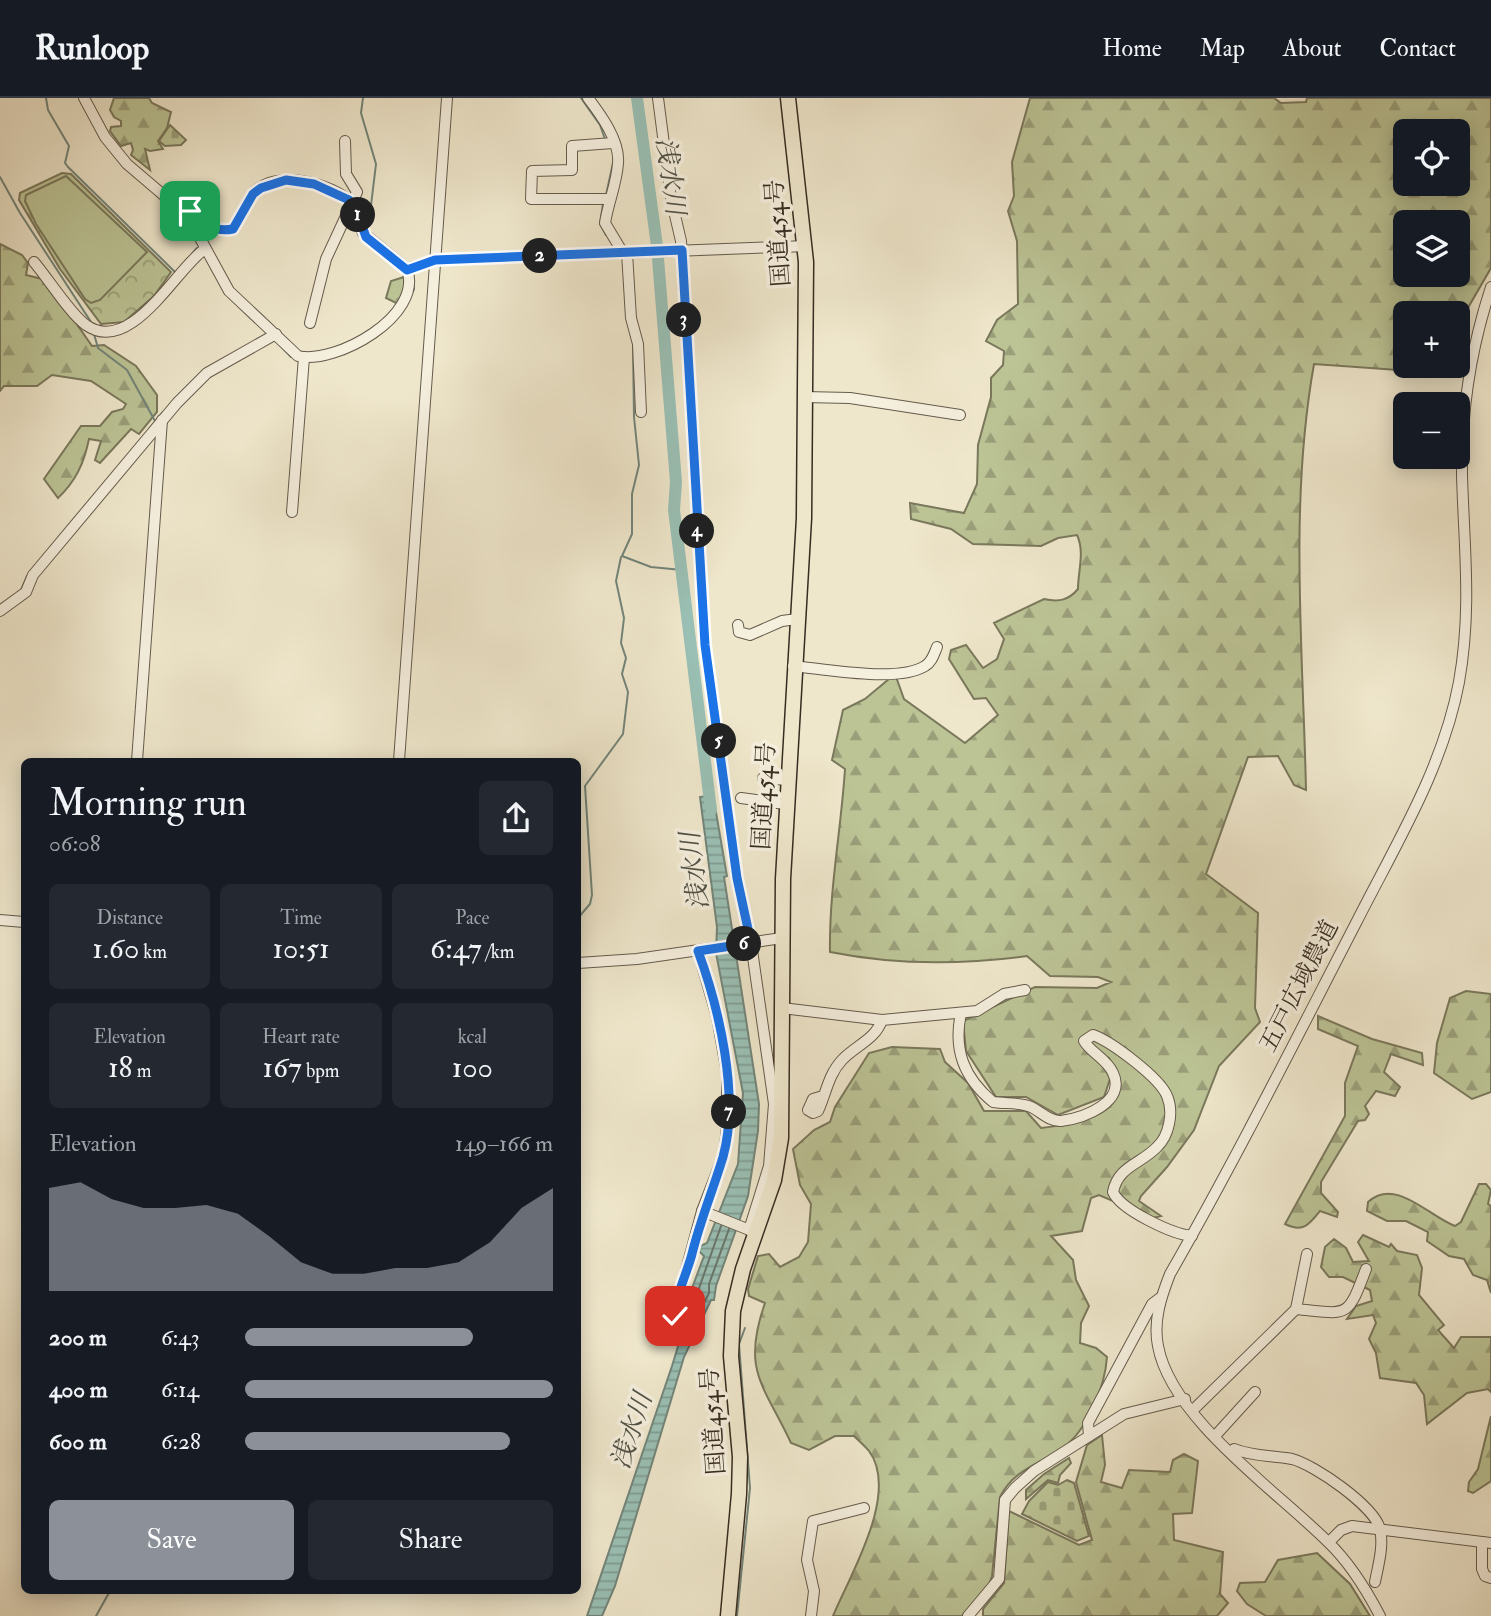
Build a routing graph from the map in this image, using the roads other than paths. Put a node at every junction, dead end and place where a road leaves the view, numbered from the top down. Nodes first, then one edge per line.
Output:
1 (84, 98) edge
2 (447, 98) edge
3 (588, 98) edge
4 (658, 98) edge
5 (788, 98) edge
6 (345, 141) dead end
7 (614, 143) junction
8 (610, 199) junction
9 (353, 204) junction
10 (183, 211) junction
11 (806, 246) junction
12 (205, 249) junction
13 (678, 251) junction
14 (628, 252) junction
15 (435, 260) junction
16 (34, 261) dead end
17 (407, 270) junction
18 (1491, 287) edge
19 (310, 323) dead end
20 (276, 334) junction
21 (304, 357) junction
22 (804, 397) junction
23 (641, 412) dead end
24 (960, 415) dead end
25 (162, 420) junction
26 (292, 512) dead end
27 (0, 611) edge
28 (797, 619) junction
29 (738, 625) dead end
30 (937, 648) dead end
31 (793, 666) junction
32 (137, 758) edge
33 (399, 758) edge
34 (763, 778) dead end
35 (786, 780) junction
36 (741, 798) dead end
37 (785, 804) junction
38 (0, 920) edge
39 (21, 922) edge
40 (782, 938) junction
41 (748, 943) junction
42 (702, 950) junction
43 (581, 963) edge
44 (1025, 990) dead end
45 (782, 1008) junction
46 (961, 1013) junction
47 (882, 1020) junction
48 (823, 1096) dead end
49 (706, 1211) junction
50 (749, 1230) junction
51 (1192, 1236) junction
52 (1307, 1254) dead end
53 (1366, 1269) dead end
54 (1160, 1298) junction
55 (1296, 1309) junction
56 (668, 1336) dead end
57 (1255, 1392) dead end
58 (1185, 1399) junction
59 (1193, 1410) junction
60 (1089, 1436) junction
61 (1215, 1436) junction
62 (1234, 1449) dead end
63 (864, 1508) dead end
64 (1380, 1528) junction
65 (1329, 1542) junction
66 (1486, 1543) edge
67 (1491, 1578) edge
68 (1375, 1583) dead end
69 (728, 1616) edge
70 (811, 1616) edge
71 (968, 1616) edge
72 (1380, 1616) edge

1 - 10 street
2 - 15 street
3 - 7 street
4 - 13 street
5 - 11 highway, 国道454号
6 - 9 street
7 - 8 street
7 - 8 street
8 - 14 street
9 - 10 street
9 - 17 street
9 - 19 street
10 - 12 street
11 - 13 street
11 - 22 highway, 国道454号
12 - 16 street
12 - 20 street
13 - 14 street
13 - 41 street
14 - 15 street
14 - 23 street
15 - 17 street
15 - 33 street
17 - 21 street
18 - 51 street, 五戸広域農道
20 - 21 street
20 - 25 street
21 - 26 street
22 - 24 street
22 - 28 highway, 国道454号
25 - 27 street
25 - 32 street
28 - 29 street
28 - 31 highway, 国道454号
30 - 31 street
31 - 35 highway, 国道454号
34 - 35 street
35 - 37 highway, 国道454号
36 - 37 street
37 - 40 highway, 国道454号
38 - 39 street
40 - 41 street
40 - 45 highway, 国道454号
41 - 42 street
41 - 50 street
42 - 43 street
42 - 49 street
44 - 46 street
45 - 47 street
45 - 50 highway, 国道454号
46 - 47 street
46 - 51 street
47 - 48 street
49 - 50 street
49 - 56 street
50 - 69 highway, 国道454号
51 - 54 street, 五戸広域農道
52 - 55 street
53 - 55 street
54 - 58 street, 五戸広域農道
54 - 60 street
55 - 59 street
57 - 61 street
58 - 59 street, 五戸広域農道
58 - 60 street
59 - 61 street, 五戸広域農道
60 - 71 street
61 - 65 street, 五戸広域農道
62 - 64 street
63 - 70 street
64 - 65 street
64 - 66 street
64 - 68 street
65 - 72 street, 五戸広域農道
66 - 67 street

